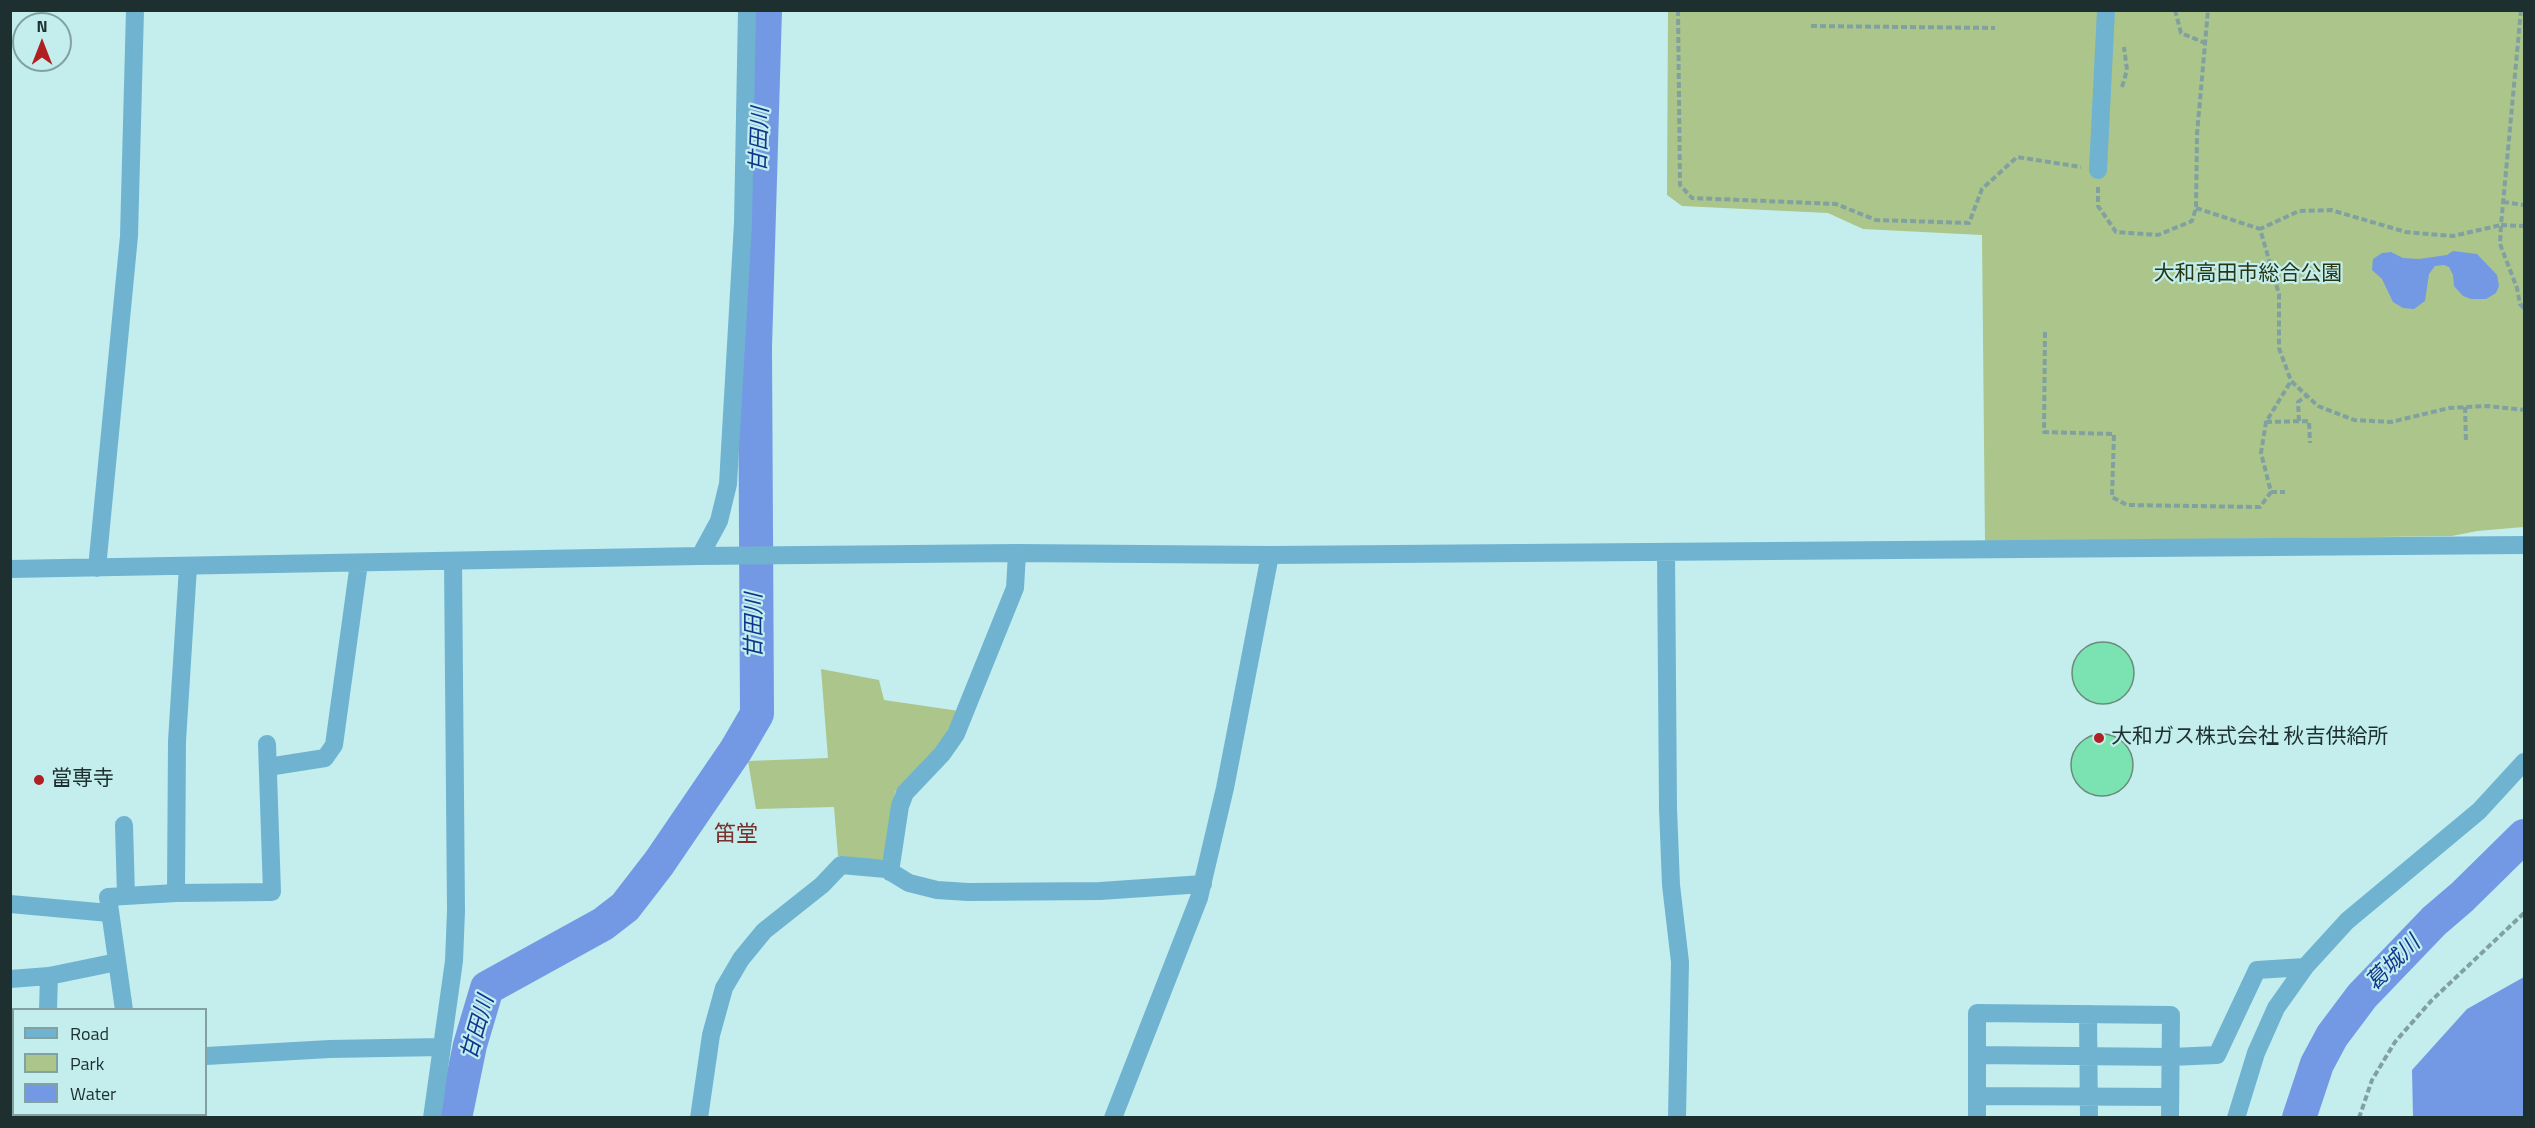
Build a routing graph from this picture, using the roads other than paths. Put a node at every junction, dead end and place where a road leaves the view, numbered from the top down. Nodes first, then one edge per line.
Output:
1 (135, 10) edge
2 (747, 10) edge
3 (2106, 10) edge
4 (2098, 170) road end
5 (2524, 545) edge
6 (1666, 552) junction
7 (1017, 553) junction
8 (1270, 555) junction
9 (700, 556) junction
10 (453, 561) junction
11 (359, 563) junction
12 (188, 567) junction
13 (97, 568) junction
14 (10, 569) edge
15 (267, 744) dead end
16 (2524, 762) edge
17 (268, 767) junction
18 (124, 825) dead end
19 (890, 872) junction
20 (1203, 884) junction
21 (176, 893) junction
22 (126, 896) junction
23 (10, 904) edge
24 (109, 913) junction
25 (117, 962) junction
26 (2305, 967) junction
27 (49, 976) junction
28 (10, 979) edge
29 (48, 1008) edge
30 (124, 1008) edge
31 (2088, 1014) junction
32 (442, 1047) junction
33 (1977, 1055) junction
34 (207, 1056) edge
35 (2088, 1056) junction
36 (2171, 1057) junction
37 (1977, 1096) junction
38 (2089, 1097) junction
39 (2170, 1097) junction
40 (432, 1118) edge
41 (699, 1118) edge
42 (1113, 1118) edge
43 (1677, 1118) edge
44 (1977, 1118) edge
45 (2089, 1118) edge
46 (2170, 1118) edge
47 (2236, 1118) edge

1 - 13 street
2 - 9 street
3 - 4 street
5 - 6 street
6 - 8 street
6 - 43 street
7 - 8 street
7 - 9 street
7 - 19 street
8 - 20 street
9 - 10 street
10 - 11 street
10 - 32 street
11 - 12 street
11 - 17 street
12 - 13 street
12 - 21 street
13 - 14 street
15 - 17 street
16 - 26 street
17 - 21 street
18 - 22 street
19 - 20 street
19 - 41 street
20 - 42 street
21 - 22 street
22 - 24 street
23 - 24 street
24 - 25 street
25 - 27 street
25 - 30 street
26 - 36 street
26 - 47 street
27 - 28 street
27 - 29 street
31 - 33 street
31 - 35 street
31 - 36 street
32 - 34 street
32 - 40 street
33 - 35 street
33 - 37 street
35 - 36 street
35 - 38 street
36 - 39 street
37 - 38 street
37 - 44 street
38 - 39 street
38 - 45 street
39 - 46 street

